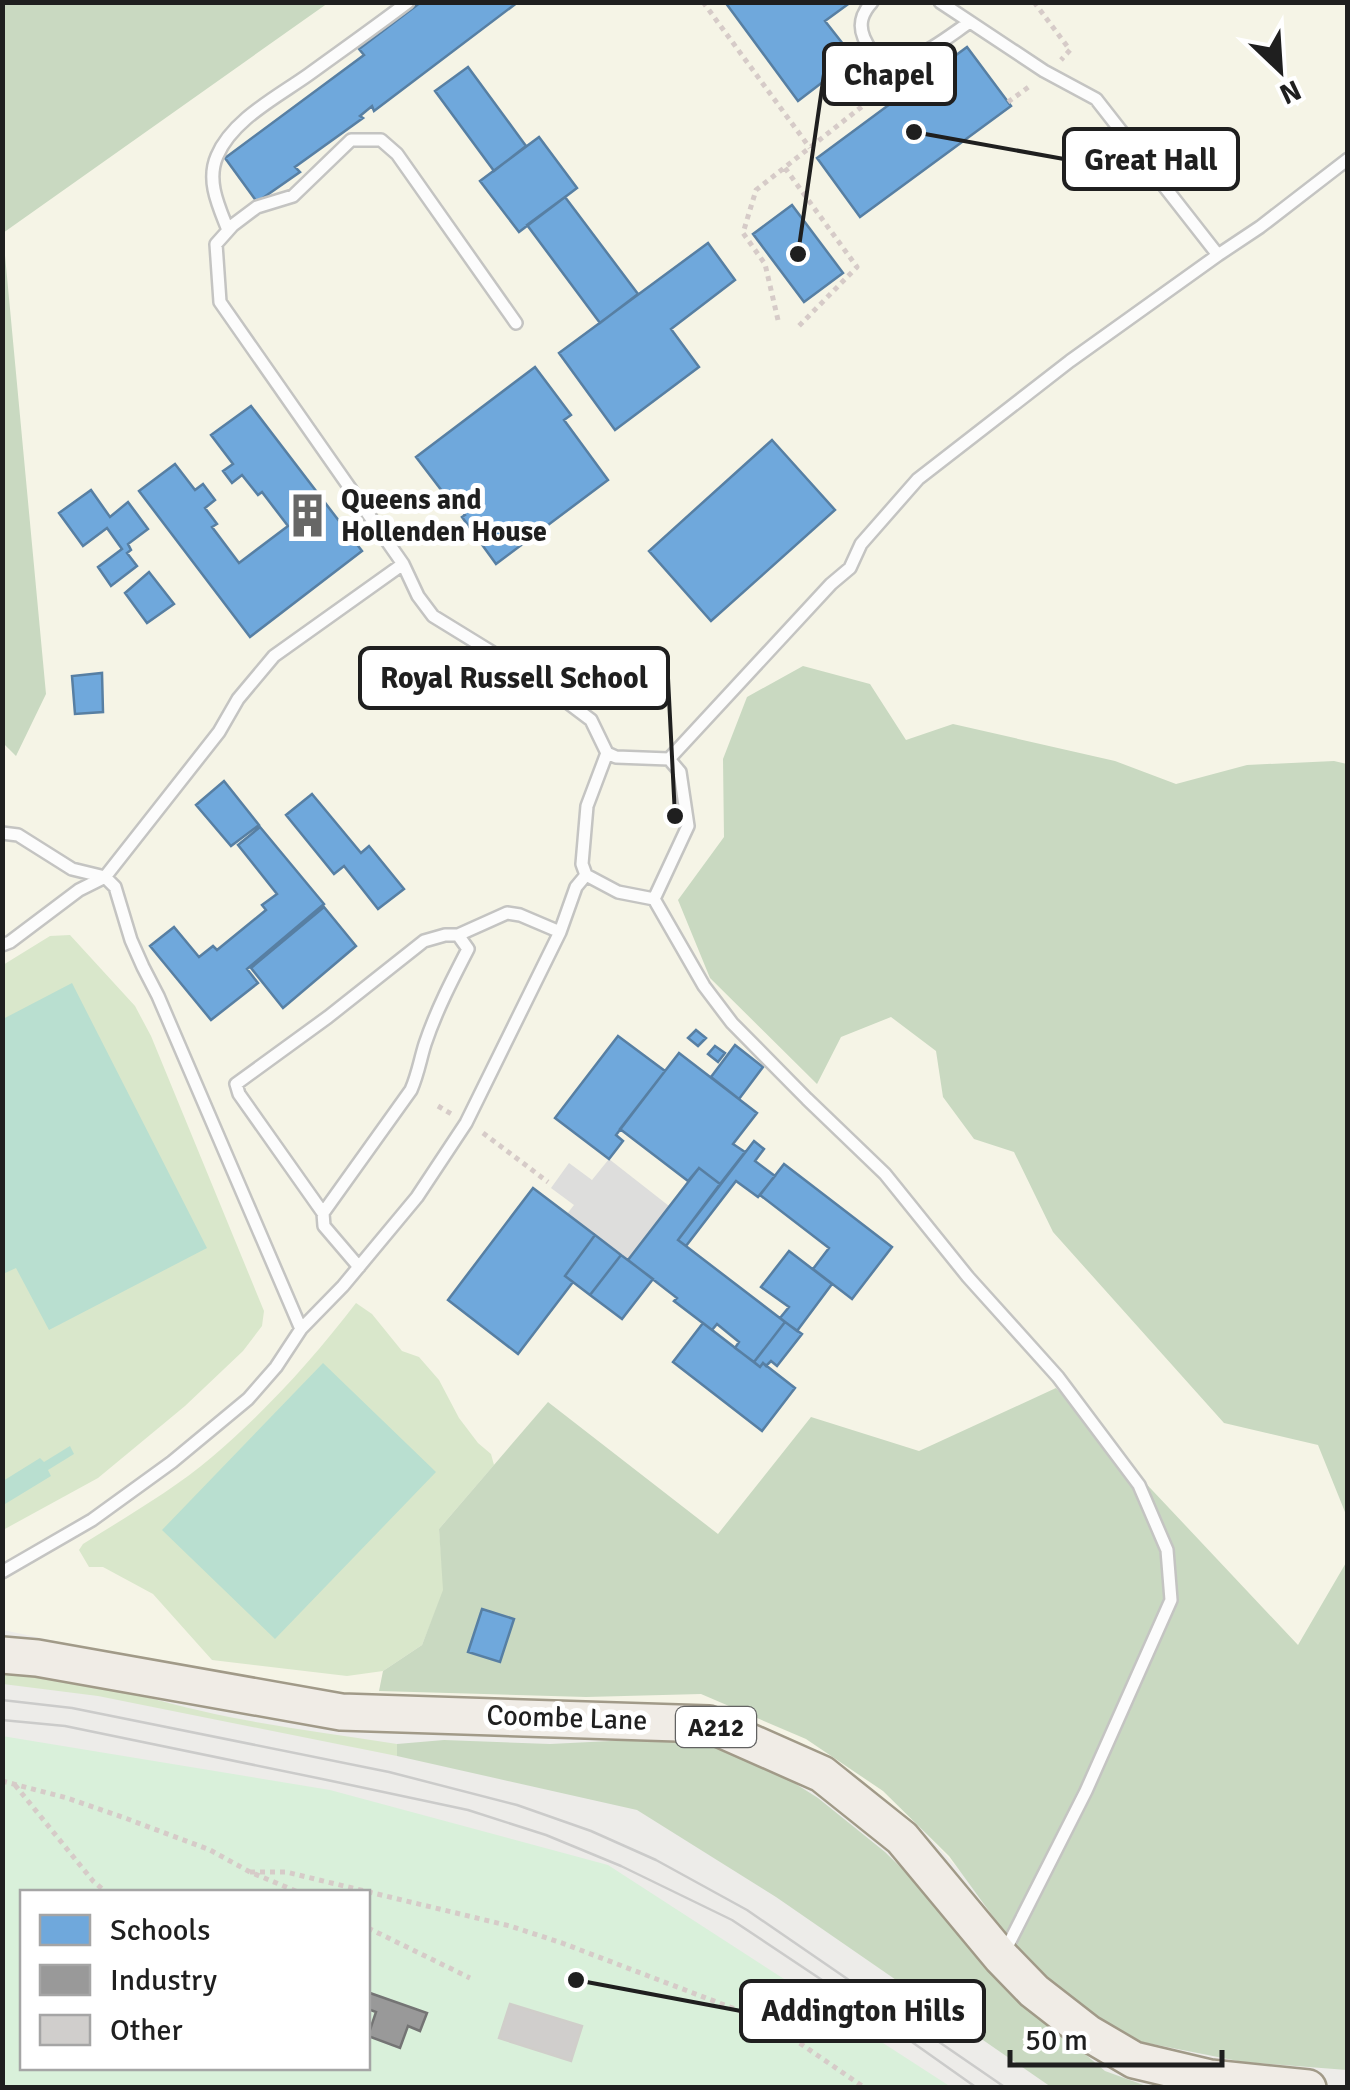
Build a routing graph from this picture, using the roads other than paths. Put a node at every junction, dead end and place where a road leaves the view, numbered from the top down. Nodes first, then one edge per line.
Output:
1 (408, 2) edge
2 (872, 2) edge
3 (940, 2) edge
4 (970, 22) junction
5 (1348, 159) edge
6 (228, 230) junction
7 (1218, 255) junction
8 (516, 323) dead end
9 (403, 564) junction
10 (607, 753) junction
11 (669, 759) junction
12 (2, 832) edge
13 (586, 876) junction
14 (105, 877) junction
15 (654, 899) junction
16 (560, 932) junction
17 (458, 935) junction
18 (2, 945) edge
19 (323, 1213) junction
20 (359, 1267) junction
21 (301, 1329) junction
22 (2, 1572) edge
23 (2, 1655) edge
24 (1002, 1957) junction
25 (1308, 2088) edge

1 - 6 lane
2 - 4 lane
3 - 4 lane
4 - 7 lane
5 - 7 lane
6 - 8 lane
6 - 9 lane
7 - 11 lane
9 - 10 lane
9 - 14 lane
10 - 11 lane
10 - 13 lane
11 - 15 lane
12 - 14 lane
13 - 15 lane
13 - 16 lane
14 - 18 lane
14 - 21 lane
15 - 24 lane
16 - 17 lane
16 - 20 lane
17 - 19 lane
17 - 19 lane
19 - 20 lane
20 - 21 lane
21 - 22 lane
23 - 24 main road, Coombe Lane / A212
24 - 25 main road, Coombe Lane / A212

